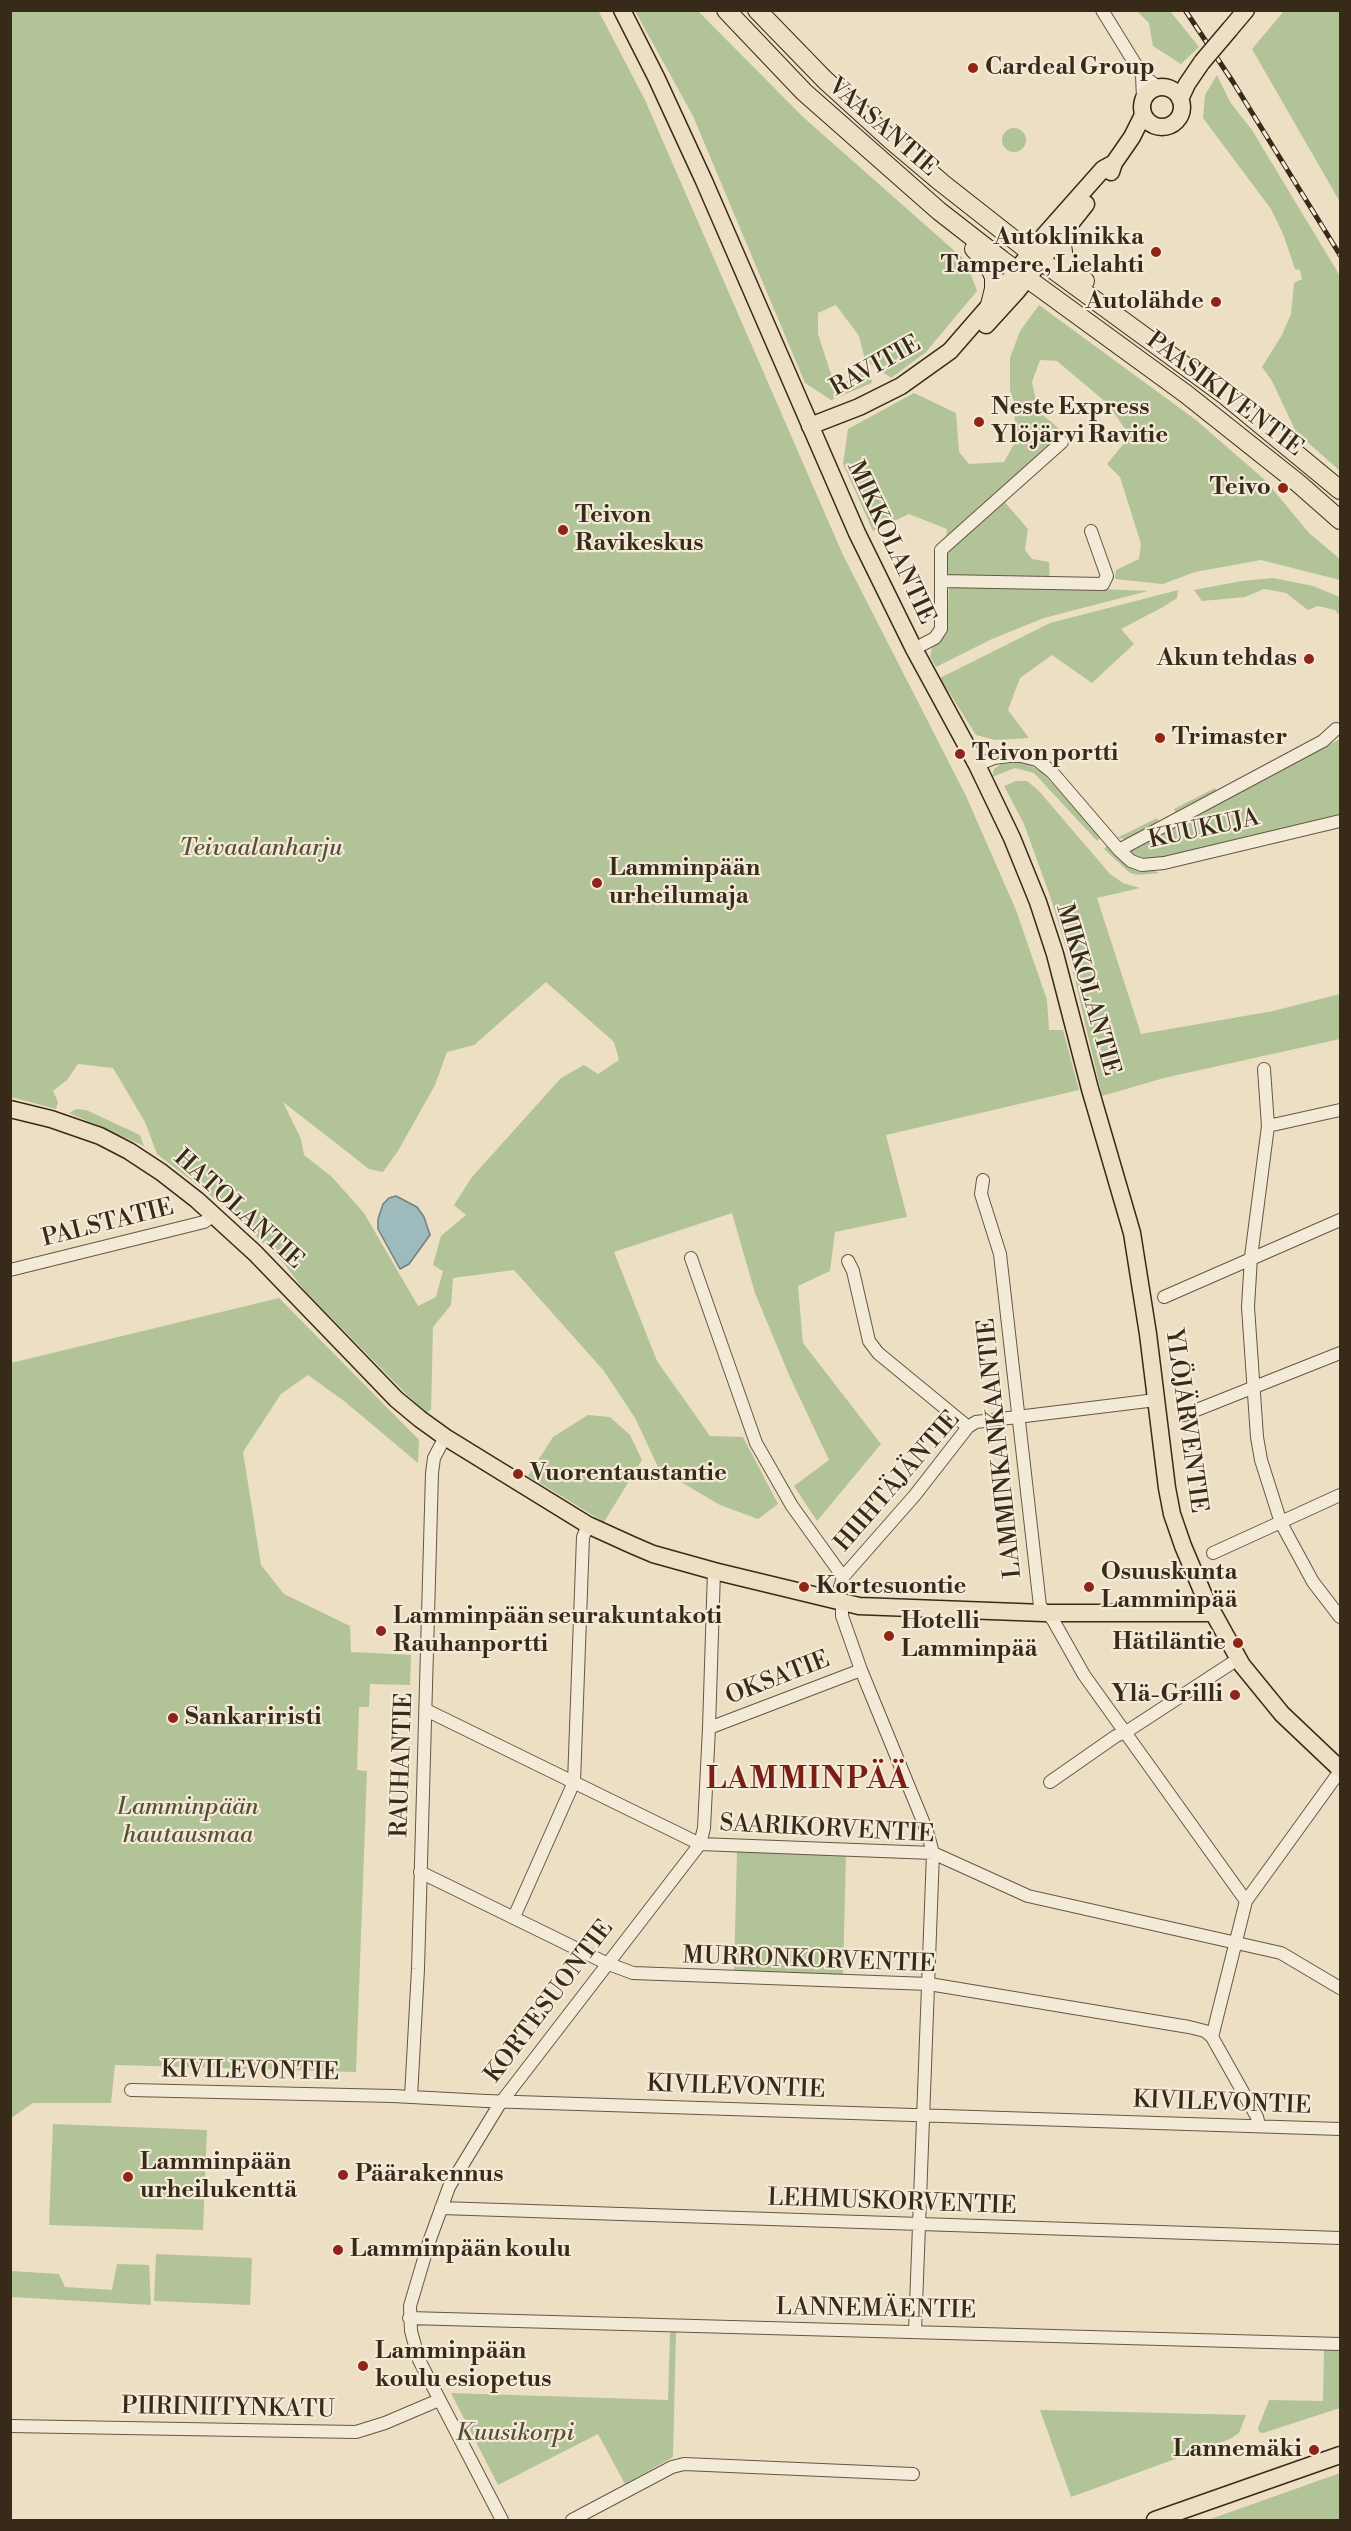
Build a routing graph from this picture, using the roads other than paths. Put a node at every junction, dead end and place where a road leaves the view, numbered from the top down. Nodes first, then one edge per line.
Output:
1 (622, 10) edge
2 (726, 10) edge
3 (757, 10) edge
4 (1102, 10) edge
5 (1246, 10) edge
6 (1142, 75) junction
7 (1173, 89) junction
8 (1146, 113) junction
9 (1114, 163) junction
10 (939, 211) junction
11 (1065, 230) junction
12 (1035, 256) junction
13 (1021, 274) junction
14 (990, 305) junction
15 (1137, 331) junction
16 (960, 342) junction
17 (810, 426) junction
18 (1062, 442) dead end
19 (1341, 490) edge
20 (1341, 520) edge
21 (1091, 531) dead end
22 (942, 581) junction
23 (914, 650) junction
24 (1336, 729) dead end
25 (977, 765) junction
26 (1341, 821) edge
27 (1119, 850) junction
28 (1264, 1069) dead end
29 (1094, 1103) joint
30 (10, 1109) edge
31 (1341, 1110) edge
32 (1268, 1126) junction
33 (983, 1180) dead end
34 (214, 1215) junction
35 (1341, 1220) edge
36 (1251, 1257) junction
37 (691, 1258) dead end
38 (848, 1261) dead end
39 (10, 1270) edge
40 (1164, 1297) dead end
41 (1341, 1353) edge
42 (1253, 1386) junction
43 (1156, 1400) junction
44 (1184, 1415) dead end
45 (1018, 1417) junction
46 (968, 1427) junction
47 (445, 1437) junction
48 (1341, 1495) edge
49 (1281, 1523) junction
50 (588, 1525) junction
51 (1213, 1553) dead end
52 (714, 1570) junction
53 (843, 1577) junction
54 (839, 1602) junction
55 (1044, 1613) junction
56 (1213, 1613) junction
57 (1341, 1617) edge
58 (1238, 1659) junction
59 (861, 1670) junction
60 (426, 1710) junction
61 (709, 1728) junction
62 (1126, 1732) junction
63 (1341, 1770) edge
64 (574, 1782) junction
65 (1050, 1782) dead end
66 (700, 1844) junction
67 (933, 1853) junction
68 (420, 1872) junction
69 (1246, 1901) junction
70 (514, 1917) junction
71 (1235, 1942) junction
72 (606, 1963) junction
73 (929, 1984) junction
74 (1341, 1988) edge
75 (1212, 2037) junction
76 (131, 2090) dead end
77 (411, 2097) junction
78 (502, 2100) junction
79 (922, 2116) junction
80 (1259, 2125) junction
81 (1341, 2129) edge
82 (441, 2208) junction
83 (920, 2225) junction
84 (1341, 2238) edge
85 (410, 2318) junction
86 (915, 2332) junction
87 (1341, 2344) edge
88 (439, 2400) junction
89 (10, 2426) edge
90 (1341, 2455) edge
91 (913, 2474) dead end
92 (502, 2520) edge
93 (572, 2520) edge
94 (1155, 2520) edge

1 - 17 main road, MIKKOLANTIE
2 - 10 highway, VAASANTIE
3 - 12 highway, VAASANTIE
4 - 6 street
5 - 7 main road, bridge
6 - 7 street
6 - 8 street
7 - 8 main road
7 - 8 main road
8 - 9 main road
9 - 11 main road
9 - 12 main road
10 - 13 highway, VAASANTIE
10 - 14 highway
11 - 12 main road
11 - 15 highway
12 - 13 main road, RAVITIE
12 - 15 highway, PAASIKIVENTIE
13 - 14 main road, RAVITIE
13 - 16 main road, RAVITIE
13 - 20 highway, PAASIKIVENTIE
14 - 16 main road, RAVITIE
15 - 19 highway, PAASIKIVENTIE
16 - 17 main road, RAVITIE
17 - 23 main road, MIKKOLANTIE
18 - 22 street
21 - 22 street
22 - 23 street
23 - 25 main road, MIKKOLANTIE
24 - 27 street
25 - 27 street, KUUKUJA
25 - 29 main road, MIKKOLANTIE
26 - 27 street, KUUKUJA
28 - 32 street
29 - 43 main road, YLÖJÄRVENTIE
30 - 34 main road, HATOLANTIE
31 - 32 street
32 - 36 street
33 - 45 street, LAMMINKANKAANTIE
34 - 39 street, PALSTATIE
34 - 47 main road, HATOLANTIE
35 - 36 street
36 - 40 street
36 - 42 street
37 - 53 street
38 - 46 street
41 - 42 street
42 - 44 street
42 - 49 street
43 - 45 street, HIIHTÄJÄNTIE
43 - 56 main road, YLÖJÄRVENTIE
45 - 46 street, HIIHTÄJÄNTIE
45 - 55 street, LAMMINKANKAANTIE
46 - 53 street, HIIHTÄJÄNTIE
47 - 50 main road
47 - 60 street, RAUHANTIE
48 - 49 street
49 - 51 street
49 - 57 street
50 - 52 main road
50 - 64 street
52 - 54 main road
52 - 61 street, KORTESUONTIE
53 - 54 street, HIIHTÄJÄNTIE
54 - 55 main road
54 - 59 street
55 - 56 main road
55 - 62 street, LAMMINKANKAANTIE
56 - 58 main road, YLÖJÄRVENTIE
58 - 62 street
58 - 63 main road, YLÖJÄRVENTIE
59 - 61 street, OKSATIE
59 - 67 street
60 - 64 street, SAARIKORVENTIE
60 - 68 street, RAUHANTIE
61 - 66 street, KORTESUONTIE
62 - 65 street
62 - 69 street, LAMMINKANKAANTIE
63 - 69 street
64 - 66 street, SAARIKORVENTIE
64 - 70 street
66 - 67 street, SAARIKORVENTIE
66 - 72 street, KORTESUONTIE
67 - 71 street, SAARIKORVENTIE
67 - 73 street
68 - 70 street, MURRONKORVENTIE
68 - 77 street, RAUHANTIE
69 - 71 street
70 - 72 street, MURRONKORVENTIE
71 - 74 street, SAARIKORVENTIE
71 - 75 street
72 - 73 street, MURRONKORVENTIE
72 - 78 street, KORTESUONTIE
73 - 75 street, MURRONKORVENTIE
73 - 79 street
75 - 80 street
76 - 77 street, KIVILEVONTIE
77 - 78 street, KIVILEVONTIE
78 - 79 street, KIVILEVONTIE
78 - 82 street, KORTESUONTIE
79 - 80 street, KIVILEVONTIE
79 - 83 street
80 - 81 street, KIVILEVONTIE
82 - 83 street, LEHMUSKORVENTIE
82 - 85 street, KORTESUONTIE
83 - 84 street, LEHMUSKORVENTIE
83 - 86 street
85 - 86 street, LANNEMÄENTIE
85 - 88 street, KORTESUONTIE
86 - 87 street, LANNEMÄENTIE
88 - 89 street, PIIRINIITYNKATU
88 - 92 street, KORTESUONTIE
90 - 94 main road
91 - 93 street

